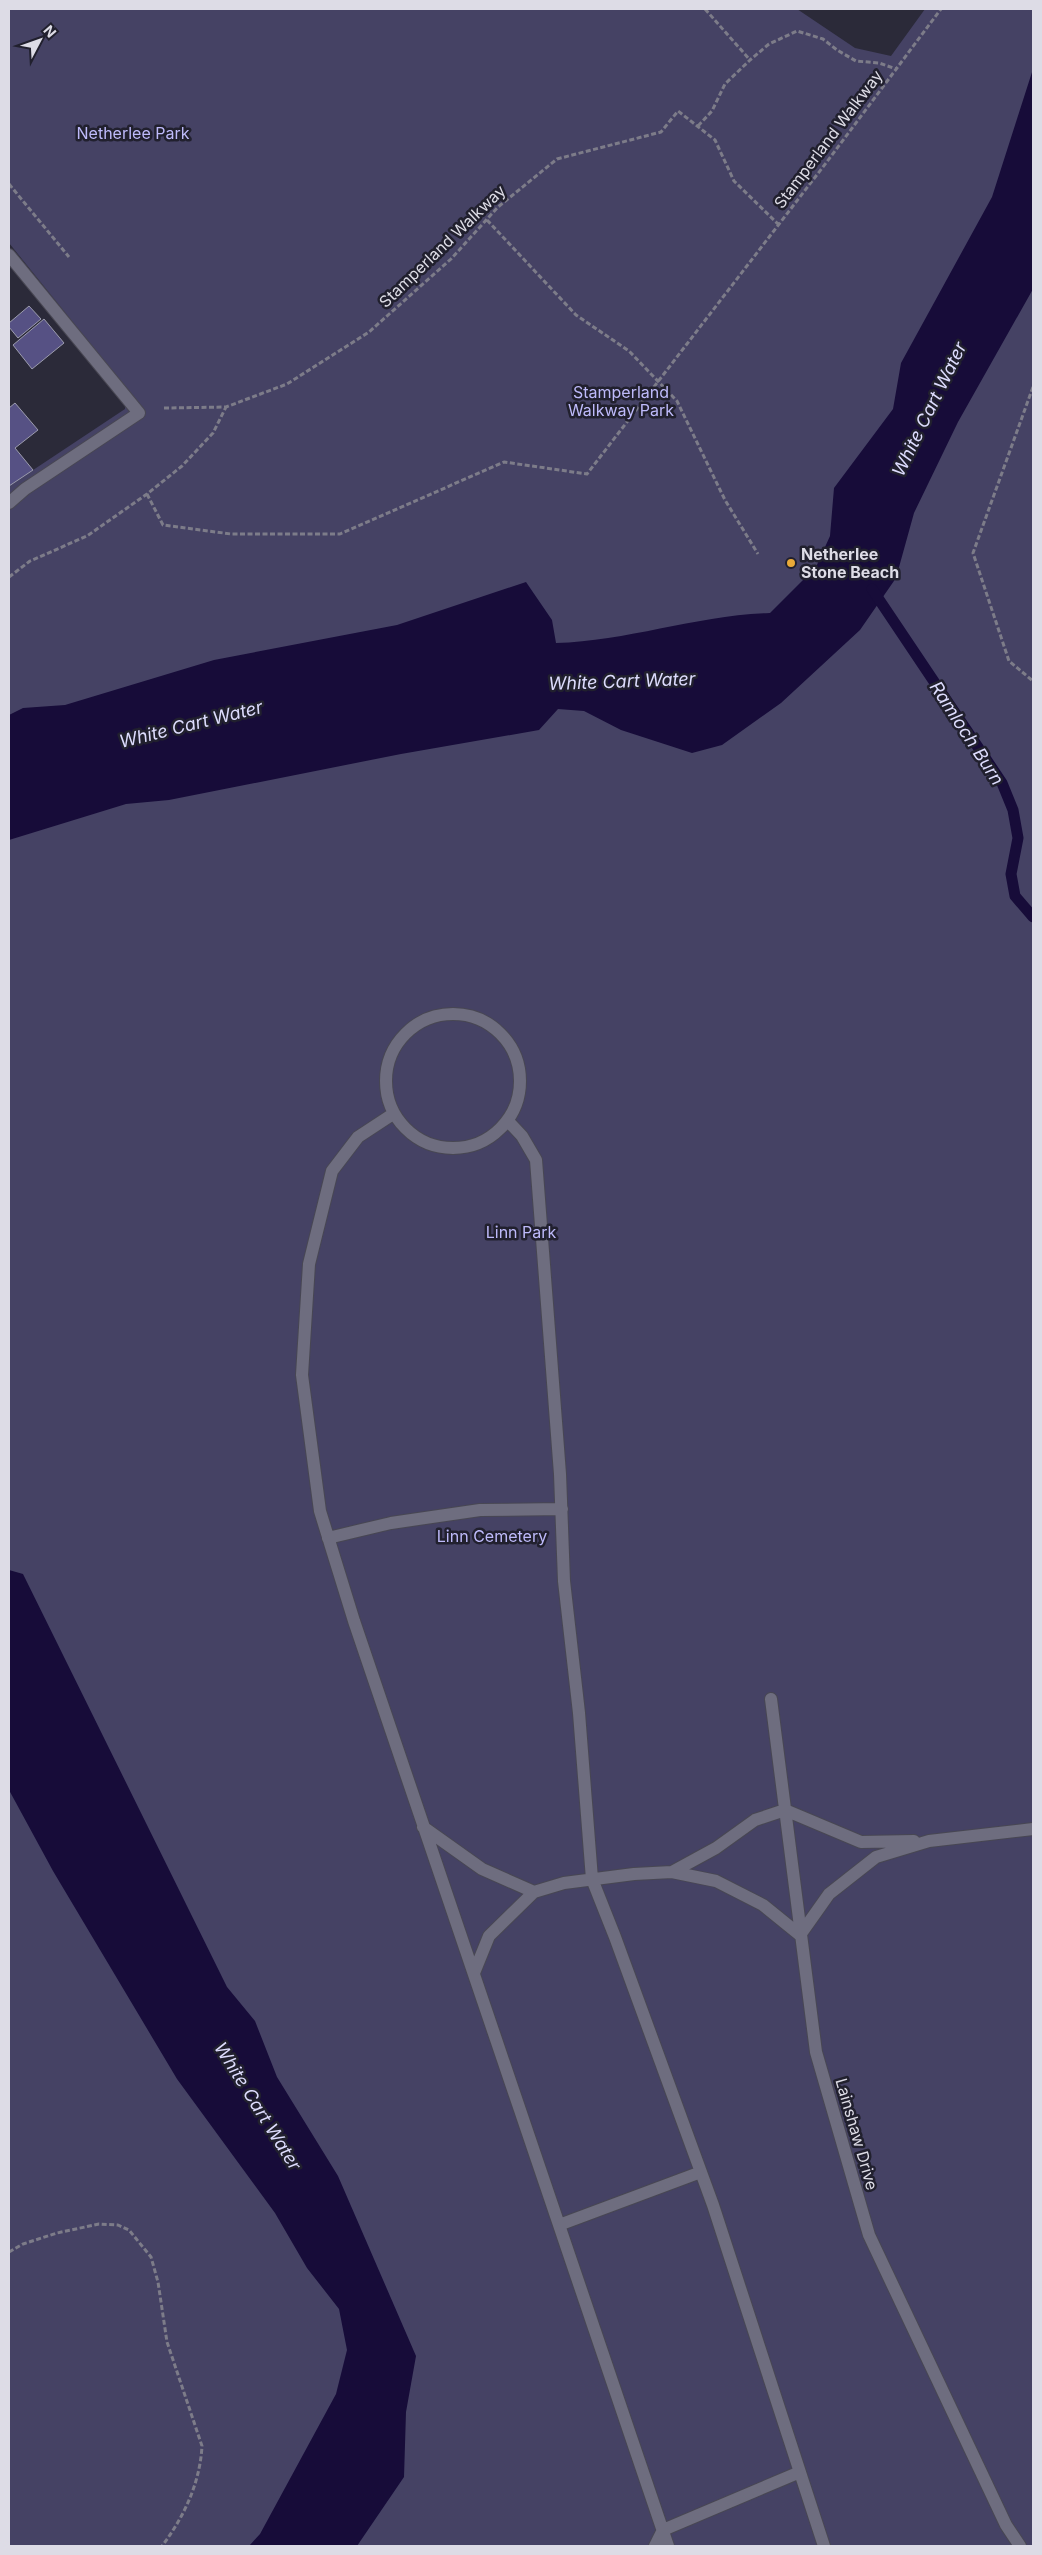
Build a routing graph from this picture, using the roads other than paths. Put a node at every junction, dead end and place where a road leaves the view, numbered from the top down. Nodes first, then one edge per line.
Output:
1 (9, 255) edge
2 (9, 503) edge
3 (393, 1114) junction
4 (508, 1121) junction
5 (562, 1509) junction
6 (328, 1538) junction
7 (771, 1699) dead end
8 (785, 1810) junction
9 (423, 1827) junction
10 (1033, 1829) edge
11 (929, 1841) junction
12 (672, 1872) junction
13 (592, 1879) junction
14 (534, 1892) junction
15 (800, 1935) junction
16 (474, 1972) junction
17 (700, 2172) junction
18 (559, 2225) junction
19 (800, 2472) junction
20 (663, 2530) junction
21 (655, 2546) edge
22 (668, 2546) edge
23 (824, 2546) edge
24 (1020, 2546) edge

1 - 2 lane
3 - 4 lane
3 - 4 lane
3 - 6 lane
4 - 5 lane
5 - 6 lane
5 - 13 lane
6 - 9 lane
7 - 8 lane, Lainshaw Drive
8 - 11 lane
8 - 12 lane
8 - 15 lane, Lainshaw Drive
9 - 14 lane
9 - 16 lane
10 - 11 lane
11 - 15 lane
12 - 13 lane
12 - 15 lane
13 - 14 lane
13 - 17 lane
14 - 16 lane
15 - 24 lane, Lainshaw Drive
16 - 18 lane
17 - 18 lane
17 - 19 lane
18 - 20 lane
19 - 20 lane
19 - 23 lane
20 - 21 lane
20 - 22 lane

